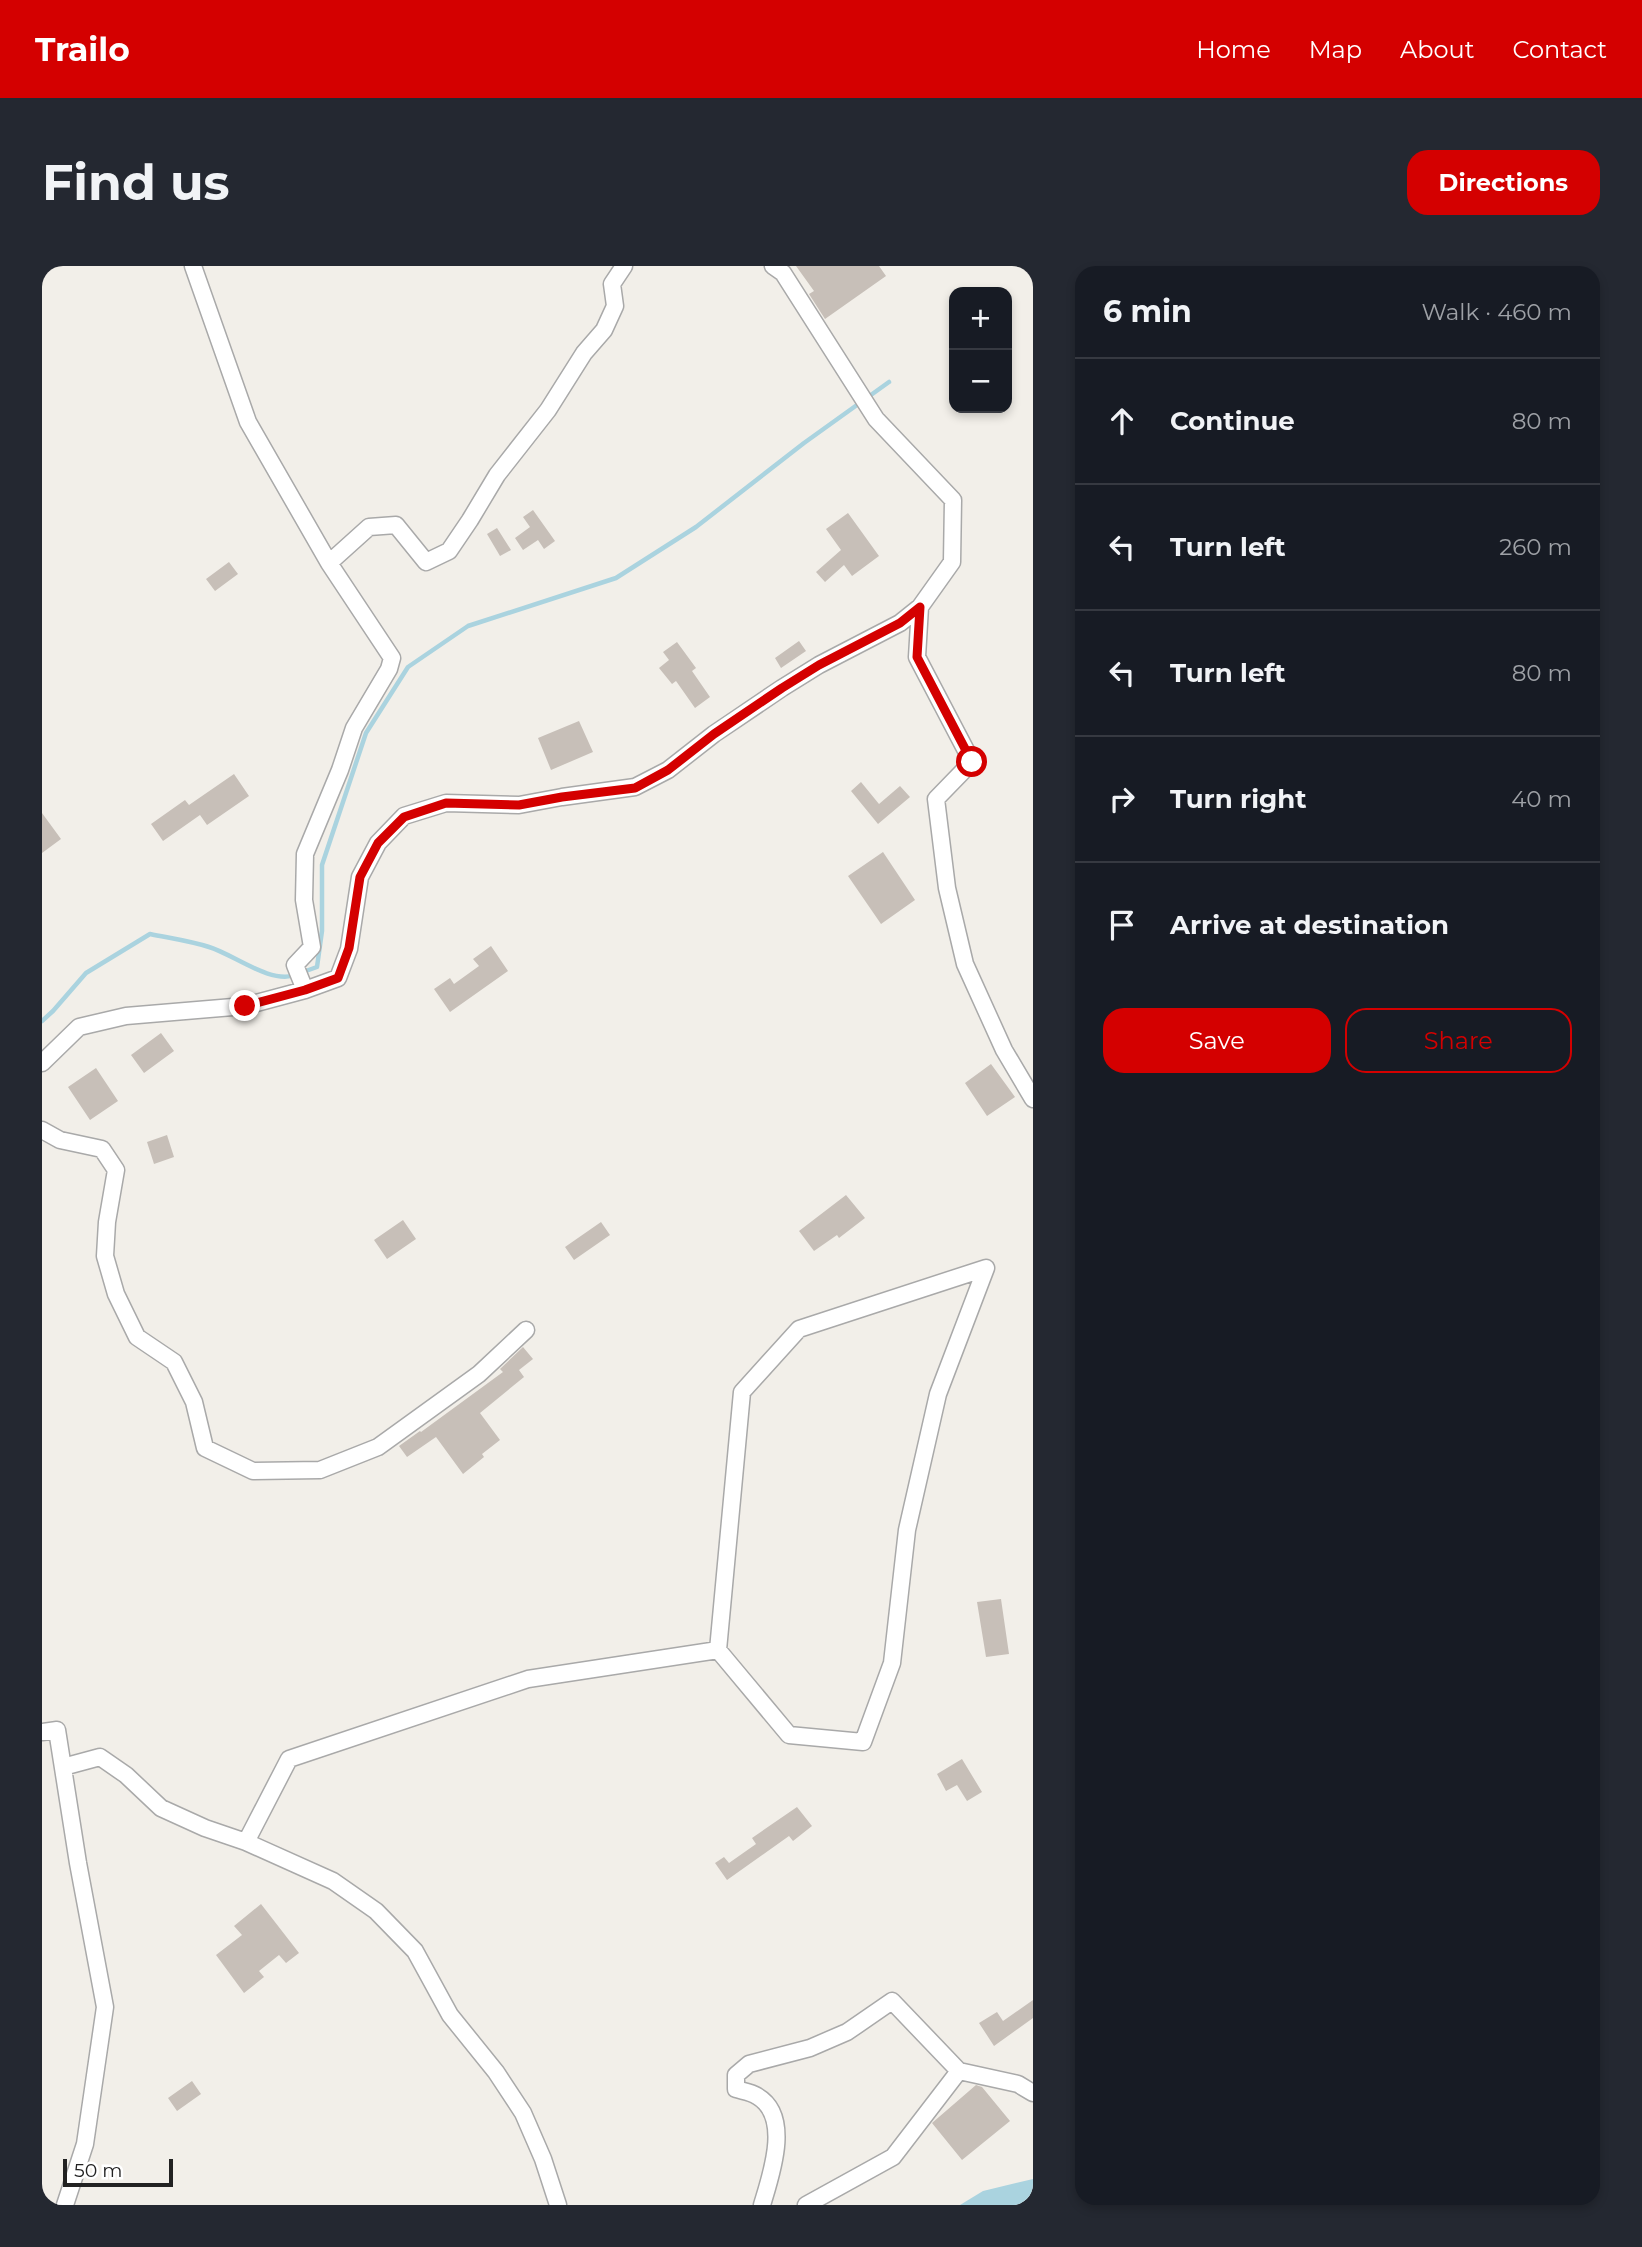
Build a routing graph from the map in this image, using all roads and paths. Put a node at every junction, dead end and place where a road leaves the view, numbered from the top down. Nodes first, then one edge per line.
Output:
1 (193, 266) edge
2 (624, 266) edge
3 (773, 266) edge
4 (329, 563) junction
5 (920, 607) junction
6 (305, 990) junction
7 (42, 1063) edge
8 (1033, 1099) edge
9 (42, 1130) edge
10 (526, 1330) dead end
11 (718, 1650) junction
12 (42, 1732) edge
13 (63, 1767) junction
14 (246, 1842) junction
15 (959, 2071) junction
16 (1033, 2093) edge
17 (65, 2205) edge
18 (558, 2205) edge
19 (762, 2205) edge
20 (806, 2205) edge

1 - 4 street
2 - 4 street
3 - 5 street
4 - 6 street
5 - 6 street
5 - 8 street
6 - 7 street
9 - 10 street
11 - 11 street
11 - 14 street
12 - 13 street
13 - 14 street
13 - 17 street
14 - 18 street
15 - 16 street
15 - 19 street
15 - 20 street

